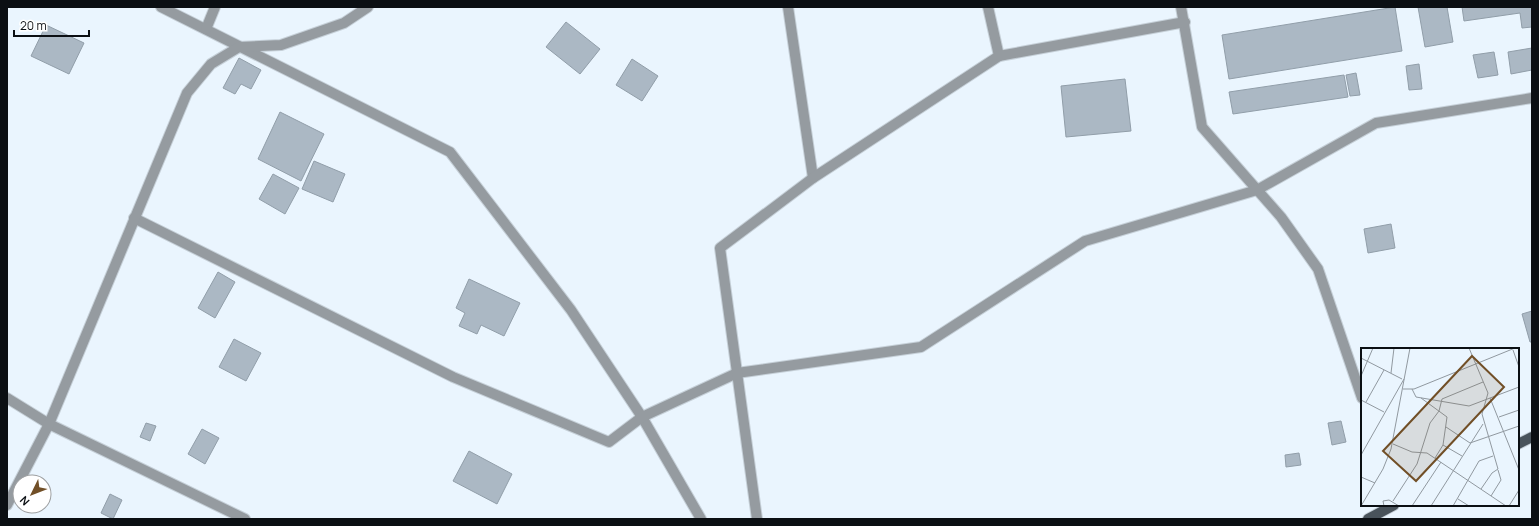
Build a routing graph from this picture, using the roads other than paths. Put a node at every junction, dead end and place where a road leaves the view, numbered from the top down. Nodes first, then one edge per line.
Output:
1 (162, 7) edge
2 (215, 7) edge
3 (368, 7) edge
4 (788, 7) edge
5 (988, 7) edge
6 (1181, 7) edge
7 (1185, 22) junction
8 (206, 29) junction
9 (239, 47) junction
10 (999, 56) junction
11 (1532, 98) edge
12 (813, 178) junction
13 (1257, 190) junction
14 (134, 218) junction
15 (737, 373) junction
16 (1361, 395) edge
17 (7, 398) edge
18 (642, 418) junction
19 (49, 424) junction
20 (1532, 437) edge
21 (1519, 444) edge
22 (7, 505) edge
23 (1392, 506) edge
24 (245, 519) edge
25 (701, 519) edge
26 (757, 519) edge
27 (1368, 519) edge

1 - 8 street
2 - 8 street
3 - 9 street
4 - 12 street
5 - 10 street
6 - 7 street
7 - 10 street
7 - 13 street
8 - 9 street
9 - 14 street
9 - 18 street
10 - 12 street
11 - 13 street
12 - 15 street
13 - 15 street
13 - 16 street
14 - 18 street
14 - 19 street
15 - 18 street
15 - 26 street
17 - 19 street
18 - 25 street
19 - 22 street
19 - 24 street
20 - 21 main road
23 - 27 main road

